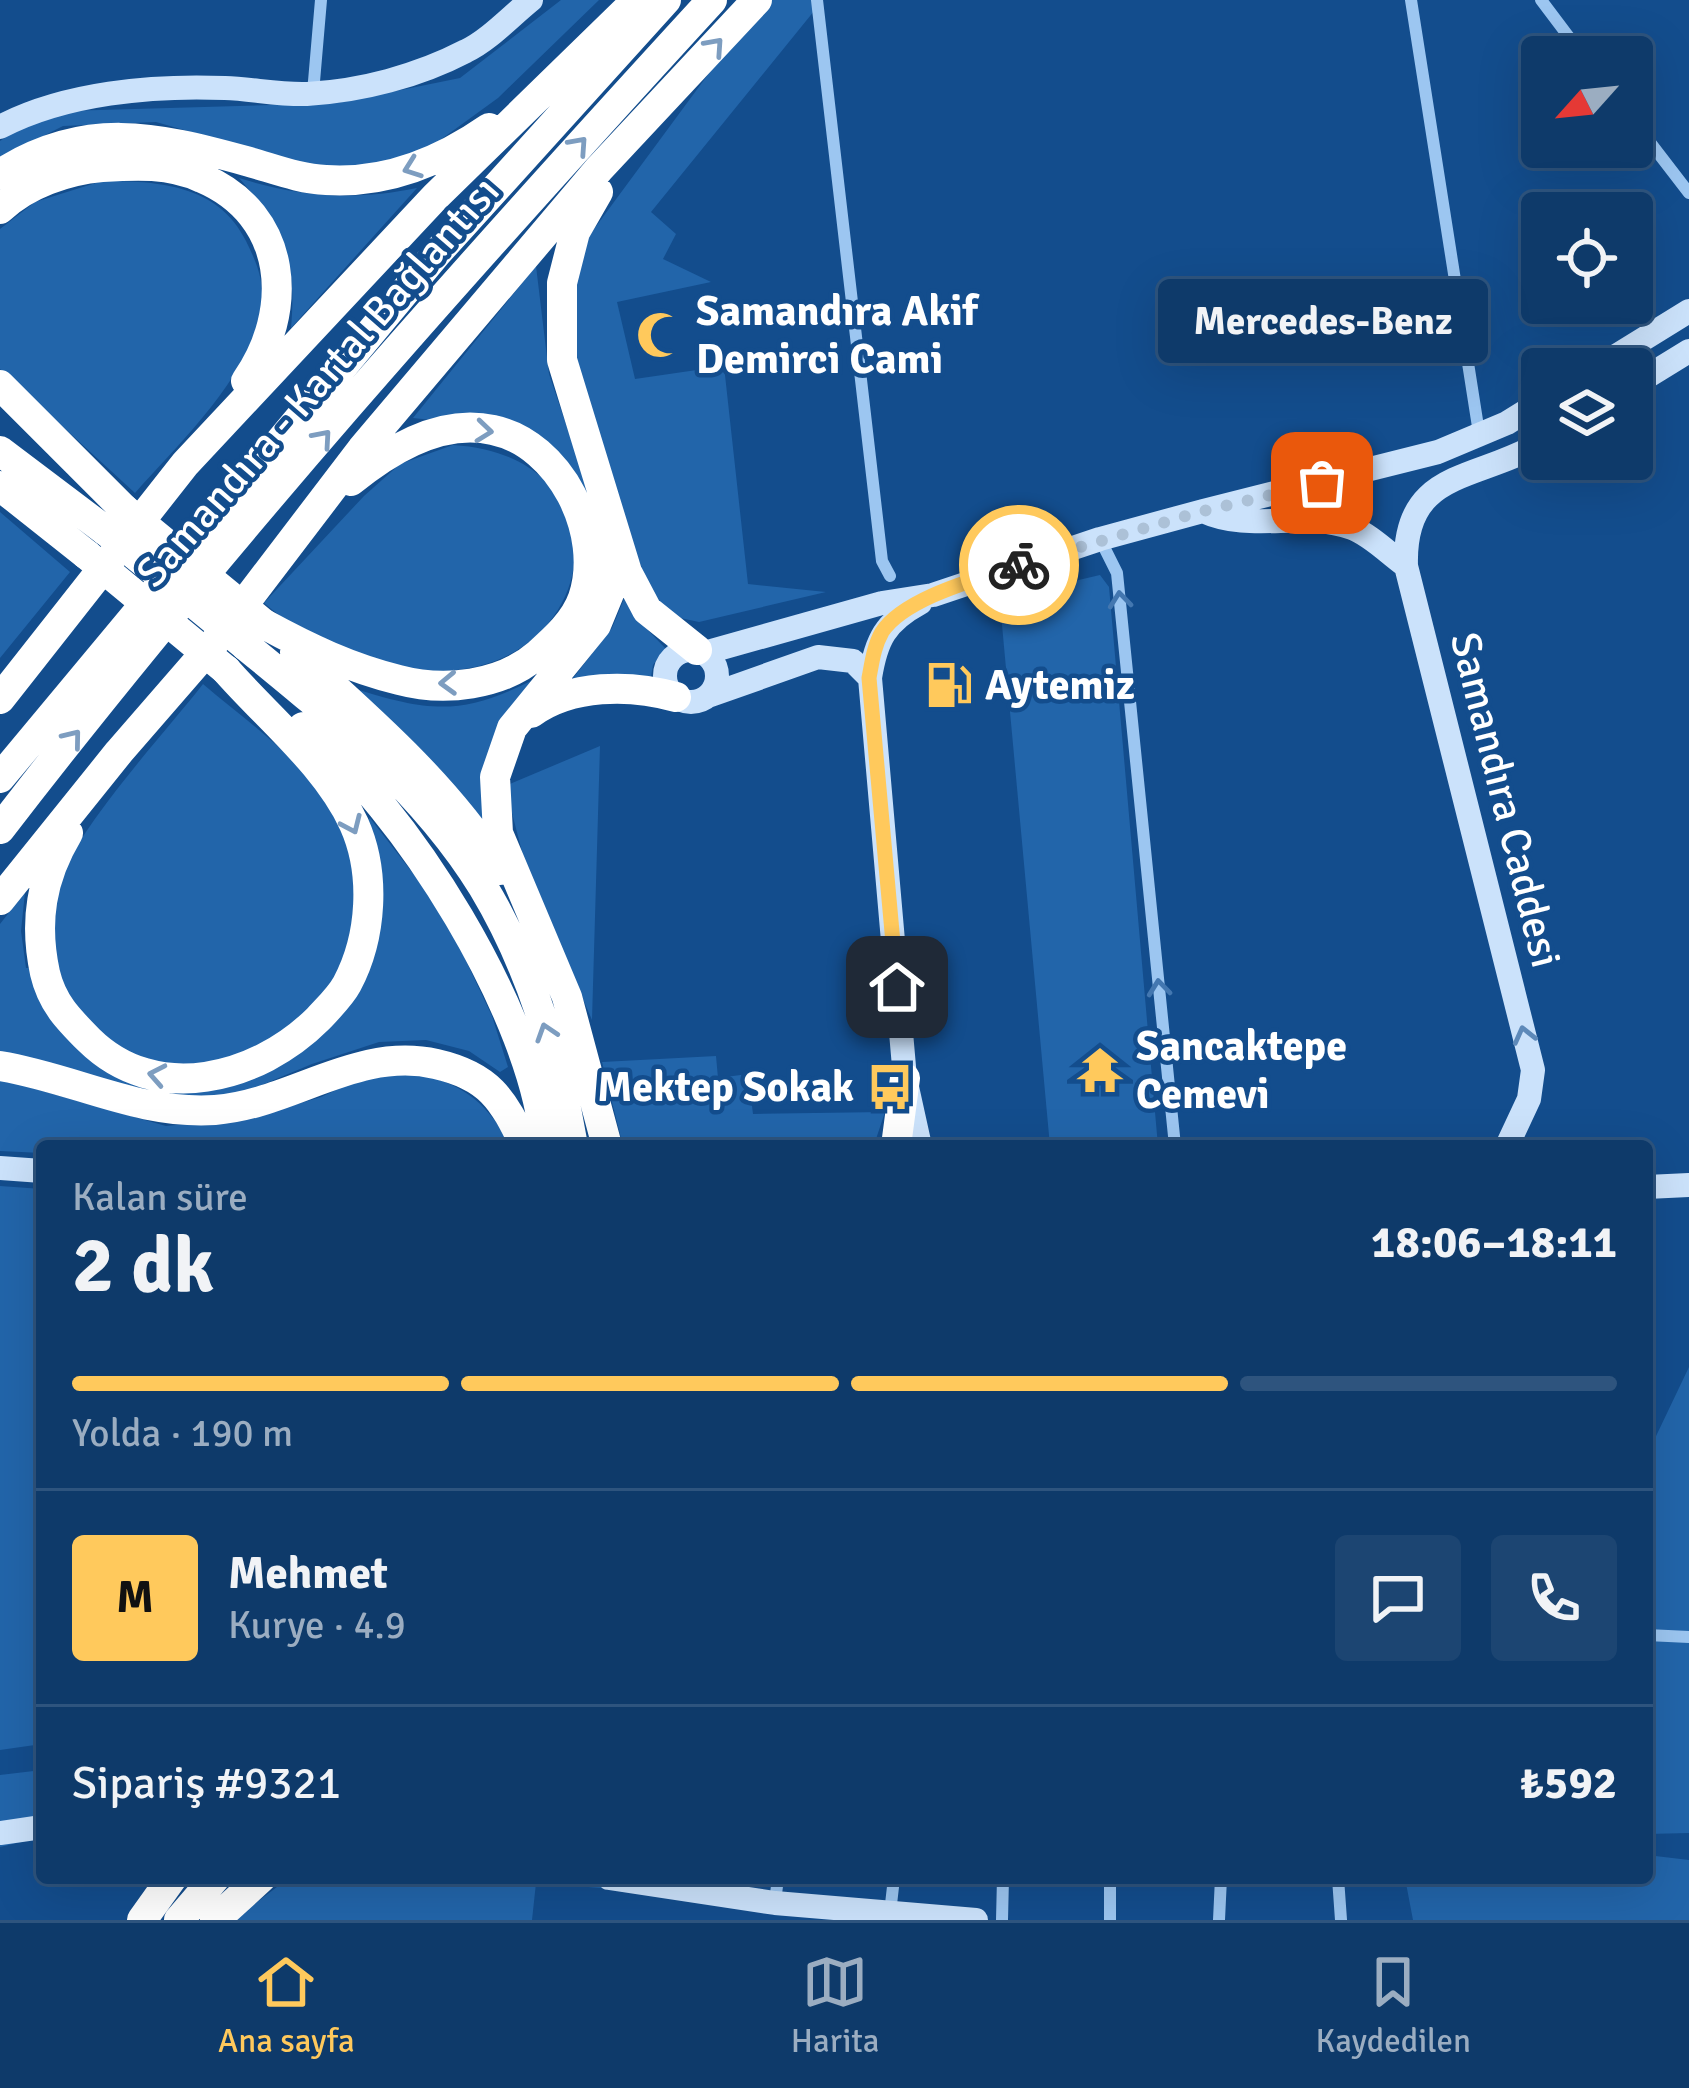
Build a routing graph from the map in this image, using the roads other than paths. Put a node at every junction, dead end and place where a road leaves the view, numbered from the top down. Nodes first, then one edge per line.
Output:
1 (321, 0) edge
2 (531, 0) edge
3 (638, 0) edge
4 (666, 0) edge
5 (712, 0) edge
6 (757, 0) edge
7 (817, 0) edge
8 (1411, 0) edge
9 (1540, 0) edge
10 (609, 29) junction
11 (1568, 36) edge
12 (313, 94) junction
13 (658, 110) junction
14 (0, 127) edge
15 (1653, 146) edge
16 (0, 174) edge
17 (1689, 193) edge
18 (0, 208) edge
19 (1689, 311) edge
20 (1628, 348) edge
21 (1689, 351) edge
22 (1653, 373) edge
23 (0, 385) edge
24 (0, 408) edge
25 (1521, 412) edge
26 (1479, 434) junction
27 (1521, 451) edge
28 (0, 452) edge
29 (185, 464) junction
30 (2, 488) edge
31 (1203, 511) junction
32 (106, 532) junction
33 (614, 535) junction
34 (1100, 539) junction
35 (286, 551) junction
36 (1406, 566) junction
37 (890, 576) dead end
38 (933, 596) junction
39 (245, 647) junction
40 (40, 649) junction
41 (700, 652) junction
42 (869, 678) junction
43 (0, 686) edge
44 (708, 696) junction
45 (676, 698) junction
46 (0, 699) edge
47 (512, 728) junction
48 (119, 752) junction
49 (0, 778) edge
50 (0, 829) edge
51 (0, 900) edge
52 (567, 997) junction
53 (0, 1066) edge
54 (905, 1078) joint
55 (522, 1140) edge
56 (544, 1140) edge
57 (572, 1140) edge
58 (605, 1140) edge
59 (901, 1140) edge
60 (1173, 1140) edge
61 (1510, 1140) edge
62 (0, 1168) edge
63 (36, 1171) edge
64 (1689, 1185) edge
65 (1653, 1187) edge
66 (1653, 1635) edge
67 (1689, 1637) edge
68 (36, 1828) edge
69 (0, 1833) edge
70 (168, 1884) edge
71 (210, 1884) edge
72 (254, 1884) edge
73 (691, 1884) edge
74 (893, 1884) edge
75 (1003, 1884) edge
76 (1110, 1884) edge
77 (1221, 1884) edge
78 (1338, 1884) edge
79 (777, 1891) edge
80 (890, 1914) junction
81 (142, 1920) edge
82 (179, 1920) edge
83 (214, 1920) edge
84 (976, 1920) edge
85 (1002, 1920) edge
86 (1110, 1920) edge
87 (1219, 1920) edge
88 (1341, 1920) edge

1 - 12 street
2 - 12 main road
3 - 10 highway
4 - 49 highway, Samandıra - Kartal Bağlantısı
50 -> 5 highway, Samandıra - Kartal Bağlantısı
13 -> 6 highway
7 - 37 street
8 - 26 street
9 - 11 street
10 -> 16 highway
10 - 29 highway
12 - 14 main road
13 - 33 highway
13 - 35 highway
15 - 17 street
18 - 29 highway
19 - 20 main road
21 - 22 main road
23 - 32 highway
24 - 32 highway
25 - 26 main road
26 - 31 main road
27 - 36 main road, Samandıra Caddesi
28 - 32 highway
29 - 40 highway
30 - 32 highway
31 - 34 main road
31 - 36 main road
32 - 39 highway, bridge
32 - 39 highway, bridge
33 - 41 highway
33 - 47 highway
34 - 38 main road
60 -> 34 street
35 -> 39 highway
35 - 48 highway
61 -> 36 main road, Samandıra Caddesi
38 - 41 main road
38 - 42 main road
39 -> 48 highway
39 - 52 highway
39 - 56 highway
57 -> 39 highway
40 - 43 highway
40 - 46 highway
41 - 44 main road
41 - 45 main road
42 - 44 main road
42 - 54 main road
44 - 45 main road
45 - 47 highway
47 - 52 highway
48 - 51 highway
52 - 58 highway
53 - 55 highway
54 - 59 highway
62 - 63 main road
64 - 65 main road
66 - 67 street
68 - 69 main road
70 - 81 highway
71 - 82 highway
72 - 83 highway
73 - 79 main road
74 - 80 street
75 - 85 street
76 - 86 street
77 - 87 street
78 - 88 street
79 - 80 main road
80 - 84 main road

